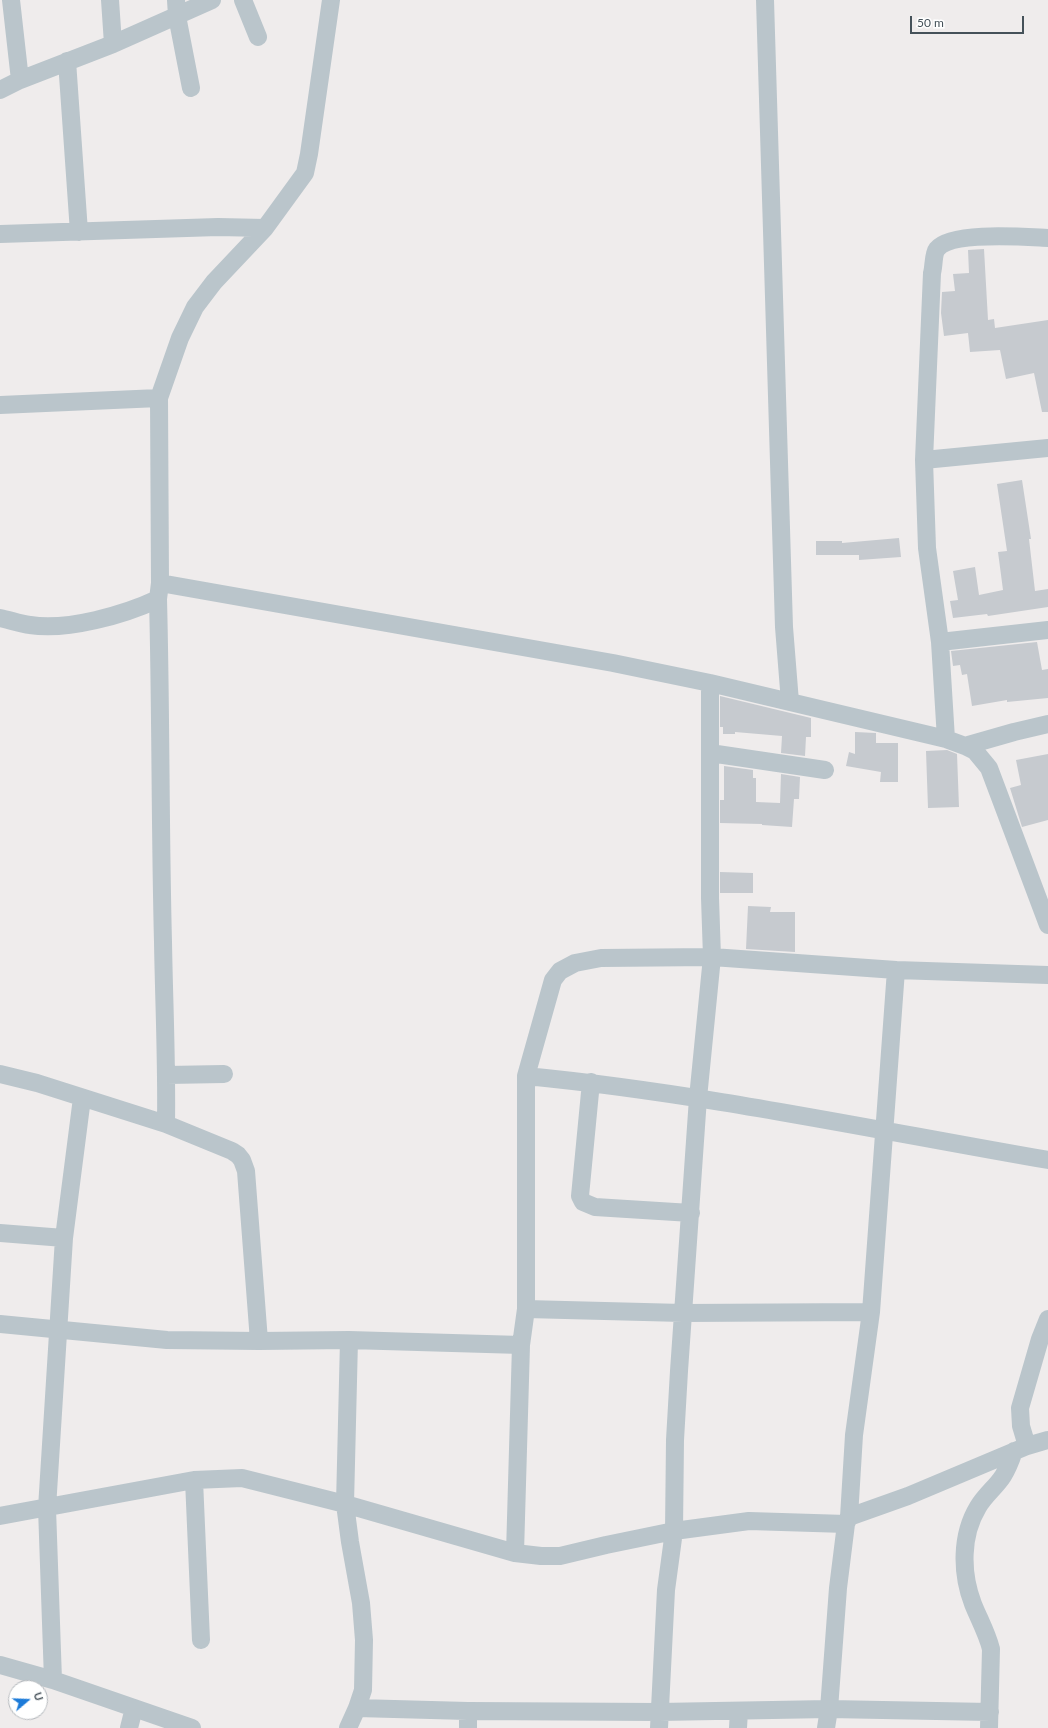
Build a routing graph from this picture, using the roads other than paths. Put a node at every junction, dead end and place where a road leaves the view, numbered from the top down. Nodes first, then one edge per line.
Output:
1 (11, 0) edge
2 (110, 0) edge
3 (212, 0) edge
4 (243, 0) edge
5 (331, 0) edge
6 (765, 0) edge
7 (176, 8) edge
8 (258, 37) dead end
9 (114, 44) junction
10 (67, 61) junction
11 (20, 80) junction
12 (192, 88) dead end
13 (0, 90) edge
14 (265, 228) junction
15 (79, 232) junction
16 (0, 234) edge
17 (1048, 238) edge
18 (159, 398) junction
19 (0, 405) edge
20 (1048, 448) edge
21 (924, 460) junction
22 (159, 591) junction
23 (0, 618) edge
24 (1048, 630) edge
25 (940, 642) junction
26 (710, 683) junction
27 (790, 702) junction
28 (1048, 724) edge
29 (946, 739) junction
30 (965, 746) junction
31 (710, 753) junction
32 (825, 770) dead end
33 (1048, 925) edge
34 (712, 957) junction
35 (896, 970) junction
36 (1048, 975) edge
37 (0, 1074) edge
38 (224, 1074) dead end
39 (167, 1075) junction
40 (526, 1076) junction
41 (591, 1082) junction
42 (82, 1098) junction
43 (698, 1098) junction
44 (166, 1124) junction
45 (884, 1131) junction
46 (1048, 1160) edge
47 (690, 1213) junction
48 (0, 1233) edge
49 (64, 1238) junction
50 (526, 1309) junction
51 (871, 1312) junction
52 (684, 1313) junction
53 (1048, 1319) edge
54 (0, 1324) edge
55 (58, 1329) junction
56 (349, 1340) junction
57 (259, 1341) junction
58 (521, 1345) junction
59 (1048, 1440) edge
60 (1020, 1448) junction
61 (194, 1480) junction
62 (345, 1504) junction
63 (47, 1508) junction
64 (0, 1516) edge
65 (847, 1520) junction
66 (674, 1531) junction
67 (515, 1553) junction
68 (201, 1640) dead end
69 (0, 1665) edge
70 (53, 1680) junction
71 (134, 1708) junction
72 (357, 1708) junction
73 (829, 1709) junction
74 (468, 1720) edge
75 (659, 1720) edge
76 (739, 1720) edge
77 (990, 1720) edge
78 (129, 1728) edge
79 (192, 1728) edge
80 (348, 1728) edge
81 (826, 1728) edge

1 - 11 street
2 - 9 street
3 - 7 street
4 - 8 street
5 - 14 street
6 - 27 street
7 - 9 street
7 - 12 street
9 - 10 street
10 - 11 street
10 - 15 street
11 - 13 street
14 - 15 street
14 - 18 street
15 - 16 street
17 - 21 street
18 - 19 street
18 - 22 street
20 - 21 street
21 - 25 street
22 - 23 street
22 - 26 street
22 - 39 street
24 - 25 street
25 - 29 street
26 - 27 street
26 - 31 street
27 - 29 street
28 - 30 street
29 - 30 street
30 - 33 street
31 - 32 street
31 - 34 street
34 - 35 street
34 - 40 street
34 - 43 street
35 - 36 street
35 - 45 street
37 - 42 street
38 - 39 street
39 - 44 street
40 - 41 street
40 - 50 street
41 - 43 street
41 - 47 street
42 - 44 street
42 - 49 street
43 - 45 street
43 - 47 street
44 - 57 street
45 - 46 street
45 - 51 street
47 - 52 street
48 - 49 street
49 - 55 street
50 - 52 street
50 - 58 street
51 - 52 street
51 - 65 street
52 - 66 street
53 - 60 street
54 - 55 street
55 - 57 street
55 - 63 street
56 - 57 street
56 - 58 street
56 - 62 street
58 - 67 street
59 - 60 street
60 - 65 street
60 - 77 street
61 - 62 street
61 - 63 street
61 - 68 street
62 - 67 street
62 - 72 street
63 - 64 street
63 - 70 street
65 - 66 street
65 - 73 street
66 - 67 street
66 - 75 street
69 - 70 street
70 - 71 street
71 - 78 street
71 - 79 street
72 - 74 street
72 - 80 street
73 - 76 street
73 - 77 street
73 - 81 street
74 - 75 street
75 - 76 street

